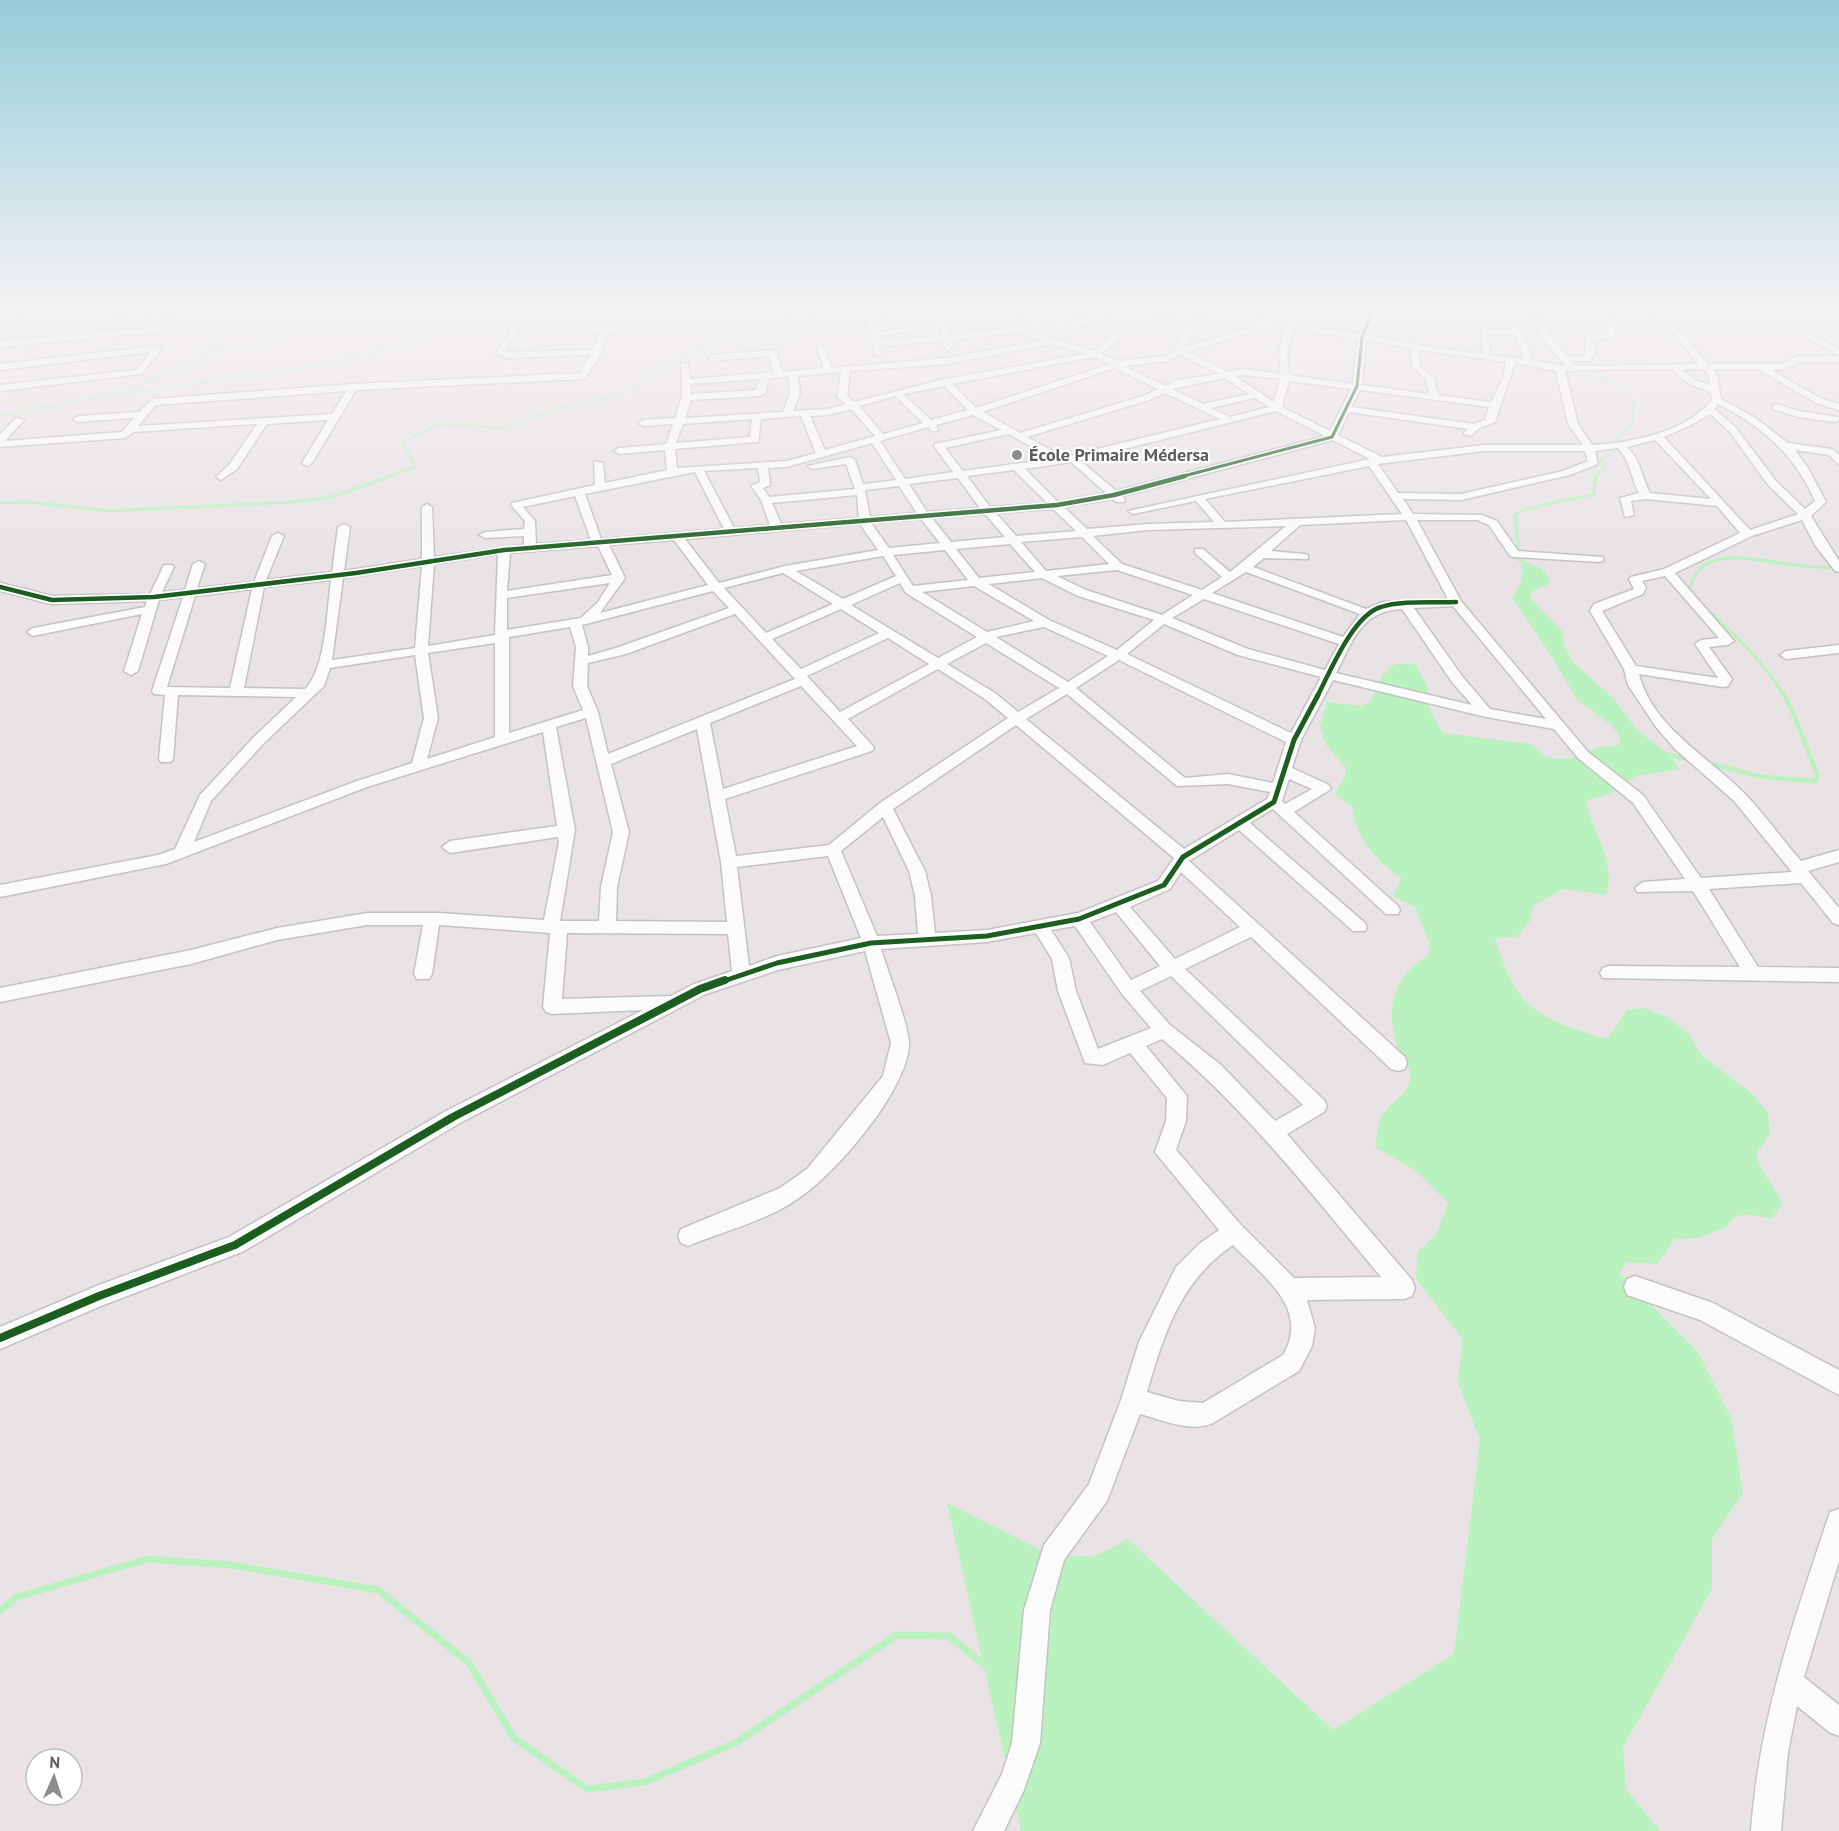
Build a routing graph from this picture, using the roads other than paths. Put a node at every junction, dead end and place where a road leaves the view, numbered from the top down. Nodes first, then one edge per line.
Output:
1 (28, 393) edge
2 (266, 393) edge
3 (348, 393) edge
4 (687, 393) edge
5 (752, 393) edge
6 (795, 393) edge
7 (842, 393) edge
8 (896, 393) edge
9 (897, 393) edge
10 (958, 393) edge
11 (1028, 393) edge
12 (1156, 393) edge
13 (1173, 393) edge
14 (1281, 393) edge
15 (1353, 393) edge
16 (1414, 393) edge
17 (1500, 393) edge
18 (1566, 393) edge
19 (1706, 393) edge
20 (1714, 393) edge
21 (1806, 393) edge
22 (1255, 394) joint
23 (1434, 396) joint
24 (687, 397) junction
25 (25, 398) dead end
26 (1714, 400) junction
27 (1494, 405) junction
28 (88, 406) dead end
29 (854, 406) junction
30 (1203, 407) junction
31 (1776, 407) dead end
32 (1277, 408) junction
33 (1839, 408) edge
34 (1346, 409) junction
35 (974, 411) junction
36 (788, 414) junction
37 (804, 414) junction
38 (142, 415) junction
39 (757, 416) junction
40 (335, 417) junction
41 (78, 419) junction
42 (19, 420) dead end
43 (678, 420) junction
44 (1231, 420) junction
45 (1834, 420) junction
46 (264, 421) junction
47 (643, 423) dead end
48 (928, 424) junction
49 (1475, 427) junction
50 (130, 429) junction
51 (1839, 432) edge
52 (1016, 434) junction
53 (1657, 436) junction
54 (877, 438) junction
55 (1332, 438) junction
56 (60, 440) junction
57 (960, 440) junction
58 (0, 442) edge
59 (1620, 445) junction
60 (1788, 446) junction
61 (670, 447) junction
62 (1589, 447) junction
63 (1464, 450) junction
64 (619, 451) dead end
65 (821, 454) junction
66 (1073, 459) junction
67 (1061, 460) junction
68 (1375, 461) junction
69 (1839, 462) edge
70 (307, 463) dead end
71 (598, 463) dead end
72 (787, 464) junction
73 (763, 465) junction
74 (1017, 467) junction
75 (698, 469) junction
76 (672, 472) junction
77 (960, 474) junction
78 (221, 477) dead end
79 (903, 481) junction
80 (600, 486) junction
81 (860, 490) junction
82 (579, 491) junction
83 (1114, 495) junction
84 (1395, 496) junction
85 (1646, 496) junction
86 (1461, 497) junction
87 (1199, 498) junction
88 (766, 500) junction
89 (1721, 503) junction
90 (1058, 505) junction
91 (427, 507) dead end
92 (987, 510) junction
93 (1133, 511) junction
94 (1629, 515) dead end
95 (1805, 515) junction
96 (925, 517) junction
97 (1410, 517) junction
98 (1478, 517) junction
99 (1298, 521) junction
100 (865, 522) junction
101 (1222, 525) junction
102 (344, 527) dead end
103 (1148, 527) junction
104 (777, 528) junction
105 (730, 530) junction
106 (530, 532) junction
107 (1084, 534) junction
108 (1748, 534) junction
109 (485, 535) dead end
110 (278, 536) dead end
111 (677, 536) junction
112 (599, 542) junction
113 (1012, 542) junction
114 (949, 547) junction
115 (530, 548) junction
116 (504, 550) junction
117 (1199, 551) dead end
118 (886, 552) junction
119 (1261, 554) junction
120 (1304, 557) dead end
121 (1599, 559) dead end
122 (428, 561) junction
123 (200, 564) dead end
124 (1118, 566) junction
125 (168, 567) dead end
126 (1245, 568) junction
127 (785, 569) junction
128 (1839, 569) edge
129 (1668, 572) junction
130 (338, 574) junction
131 (1043, 574) junction
132 (619, 578) junction
133 (902, 578) junction
134 (1229, 578) junction
135 (976, 582) junction
136 (259, 584) junction
137 (0, 586) edge
138 (715, 586) junction
139 (910, 591) junction
140 (190, 592) junction
141 (501, 595) junction
142 (1202, 595) junction
143 (1456, 602) junction
144 (152, 603) junction
145 (842, 604) junction
146 (1406, 605) junction
147 (737, 609) junction
148 (1367, 613) junction
149 (1163, 619) junction
150 (580, 622) junction
151 (1045, 623) junction
152 (33, 632) dead end
153 (888, 633) junction
154 (503, 636) junction
155 (987, 637) junction
156 (764, 638) junction
157 (1346, 642) junction
158 (1839, 649) edge
159 (422, 651) junction
160 (1118, 654) junction
161 (1786, 655) dead end
162 (582, 661) junction
163 (325, 665) junction
164 (937, 665) junction
165 (1631, 669) junction
166 (131, 671) dead end
167 (1330, 675) junction
168 (802, 678) junction
169 (1067, 687) junction
170 (172, 693) junction
171 (236, 693) junction
172 (307, 693) junction
173 (591, 712) junction
174 (1486, 713) junction
175 (839, 718) junction
176 (1015, 719) junction
177 (703, 723) junction
178 (549, 724) junction
179 (1556, 725) junction
180 (502, 738) junction
181 (1294, 740) junction
182 (166, 759) dead end
183 (603, 762) junction
184 (418, 767) junction
185 (1283, 770) junction
186 (715, 797) junction
187 (1278, 801) junction
188 (885, 807) junction
189 (1240, 823) junction
190 (567, 830) junction
191 (450, 847) dead end
192 (833, 850) junction
193 (182, 851) junction
194 (1839, 856) edge
195 (1182, 860) junction
196 (729, 862) junction
197 (1801, 872) junction
198 (1698, 886) junction
199 (1643, 888) dead end
200 (0, 891) edge
201 (1119, 905) junction
202 (1392, 910) dead end
203 (432, 919) junction
204 (1079, 919) junction
205 (1839, 919) edge
206 (555, 927) junction
207 (1359, 927) dead end
208 (607, 928) junction
209 (737, 928) junction
210 (1041, 928) junction
211 (1252, 929) junction
212 (927, 940) junction
213 (871, 943) junction
214 (1171, 966) junction
215 (741, 974) junction
216 (1609, 974) dead end
217 (423, 975) dead end
218 (1754, 975) junction
219 (1839, 975) edge
220 (1128, 989) junction
221 (0, 995) edge
222 (672, 1002) junction
223 (1164, 1030) junction
224 (1134, 1045) junction
225 (1398, 1063) dead end
226 (1273, 1132) junction
227 (1234, 1232) junction
228 (687, 1236) dead end
229 (1635, 1287) dead end
230 (1290, 1289) junction
231 (4, 1331) edge
232 (1839, 1383) edge
233 (1133, 1400) junction
234 (1839, 1521) edge
235 (1788, 1682) junction
236 (1839, 1722) edge
237 (988, 1831) edge
238 (1766, 1831) edge

1 - 25 street
2 - 38 street
3 - 40 street
4 - 24 street
5 - 24 street
6 - 36 street
7 - 29 street
8 - 29 street
9 - 48 street
10 - 35 street
11 - 35 street
12 - 52 street
13 - 30 street
14 - 32 street
15 - 34 street
16 - 23 street
17 - 27 street
18 - 62 street
19 - 26 street
20 - 26 street
21 - 33 street
22 - 30 street
22 - 32 street
23 - 27 street
24 - 43 street
26 - 53 street
26 - 60 street
26 - 95 street
27 - 49 street
28 - 41 street
29 - 37 street
29 - 54 street
30 - 44 street
31 - 45 street
32 - 44 street
32 - 55 street
33 - 45 street
34 - 49 street
34 - 55 street
35 - 48 street
35 - 52 street
36 - 37 street
36 - 39 street
37 - 65 street
38 - 41 street
38 - 50 street
39 - 43 street
39 - 61 street
40 - 46 street
40 - 70 street
41 - 56 street
42 - 58 street
43 - 47 street
43 - 61 street
44 - 66 street
45 - 51 street
46 - 50 street
46 - 78 street
48 - 54 street
48 - 57 street
49 - 63 street
50 - 56 street
52 - 57 street
52 - 67 street
53 - 59 street
53 - 89 street
54 - 65 street
54 - 79 street
55 - 68 street
55 - 83 street
56 - 58 street
57 - 77 street
59 - 62 street
59 - 85 street
60 - 69 street
60 - 95 street
61 - 64 street
61 - 76 street
62 - 63 street
62 - 86 street
63 - 68 street
65 - 72 street
66 - 67 street
66 - 83 street
67 - 74 street
68 - 84 street
68 - 87 street
71 - 80 street
72 - 73 street
72 - 81 street
73 - 75 street
73 - 88 street
74 - 77 street
74 - 90 street
75 - 76 street
75 - 105 street
76 - 80 street
77 - 79 street
77 - 92 street
79 - 81 street
79 - 96 street
80 - 82 street
81 - 88 street
81 - 100 street
82 - 106 street
82 - 112 street
83 - 90 street
83 - 93 street
84 - 86 street
84 - 97 street
85 - 89 street
85 - 94 street
86 - 98 street
87 - 93 street
87 - 101 street
88 - 104 street
89 - 108 street
90 - 92 street
90 - 107 street
91 - 122 street
92 - 96 street
92 - 113 street
93 - 103 street
95 - 108 street
95 - 128 street
96 - 100 street
96 - 114 street
97 - 98 street
97 - 99 street
97 - 143 street
98 - 121 street
99 - 101 street
99 - 119 street
100 - 104 street
100 - 118 street
101 - 103 street
102 - 130 street
103 - 107 street
104 - 105 street
105 - 111 street
106 - 109 street
106 - 115 street
107 - 113 street
107 - 124 street
108 - 129 street
110 - 136 street
111 - 112 street
111 - 138 street
112 - 115 street
112 - 132 street
113 - 114 street
113 - 131 street
114 - 118 street
114 - 135 street
115 - 116 street
116 - 122 street
116 - 141 street
117 - 134 street
118 - 127 street
118 - 133 street
119 - 120 street
119 - 126 street
122 - 130 street
122 - 159 street
123 - 140 street
124 - 131 street
124 - 142 street
125 - 144 street
126 - 134 street
126 - 148 street
127 - 138 street
127 - 145 street
129 - 165 street
129 - 165 street
130 - 136 street
130 - 163 street
131 - 135 street
131 - 149 street
132 - 141 street
132 - 150 street
133 - 139 street
133 - 145 street
134 - 142 street
135 - 139 street
135 - 151 street
136 - 140 street
136 - 171 street
137 - 144 street
138 - 147 street
138 - 150 street
139 - 155 street
140 - 144 street
140 - 170 street
141 - 154 street
142 - 149 street
142 - 157 street
143 - 146 street
143 - 179 street
144 - 152 street
144 - 166 street
145 - 153 street
145 - 156 street
146 - 148 street
146 - 174 street
147 - 156 street
147 - 162 street
148 - 157 street
149 - 160 street
149 - 167 street
150 - 154 street
150 - 162 street
151 - 155 street
151 - 160 street
153 - 164 street
153 - 168 street
154 - 159 street
154 - 180 street
155 - 164 street
155 - 169 street
156 - 168 street
157 - 167 street
158 - 161 street
159 - 163 street
159 - 184 street
160 - 169 street
160 - 181 street
162 - 173 street
163 - 172 street
164 - 175 street
164 - 176 street
165 - 197 street
167 - 174 street
167 - 181 street
168 - 175 street
168 - 177 street
169 - 176 street
169 - 187 street
170 - 171 street
170 - 182 street
171 - 172 street
172 - 193 street
173 - 178 street
173 - 183 street
174 - 179 street
175 - 186 street
176 - 188 street
176 - 195 street
177 - 183 street
177 - 186 street
178 - 180 street
178 - 190 street
179 - 198 street
180 - 184 street
181 - 185 street
183 - 208 street
184 - 193 street
185 - 187 street
185 - 187 street
186 - 196 street
187 - 189 street
187 - 202 street
188 - 192 street
188 - 212 street
189 - 195 street
189 - 207 street
190 - 191 street
190 - 206 street
192 - 196 street
192 - 213 street
193 - 200 street
194 - 197 street
195 - 201 street
195 - 211 street
196 - 209 street
197 - 198 street
197 - 205 street
198 - 199 street
198 - 218 street
201 - 204 street
201 - 214 street
203 - 206 street
203 - 217 street
203 - 221 street
204 - 210 street
204 - 220 street
206 - 208 street
206 - 222 street
208 - 209 street
209 - 215 street
210 - 212 street
210 - 224 street
211 - 214 street
211 - 225 street
212 - 213 street
213 - 215 street
213 - 228 street
214 - 220 street
214 - 226 street
215 - 222 street
216 - 218 street
218 - 219 street
220 - 223 street
222 - 231 street
223 - 224 street
223 - 226 street
224 - 227 street
226 - 230 street
227 - 230 street
227 - 233 street
229 - 232 street
230 - 233 street
233 - 237 street
234 - 235 street
235 - 236 street
235 - 238 street

